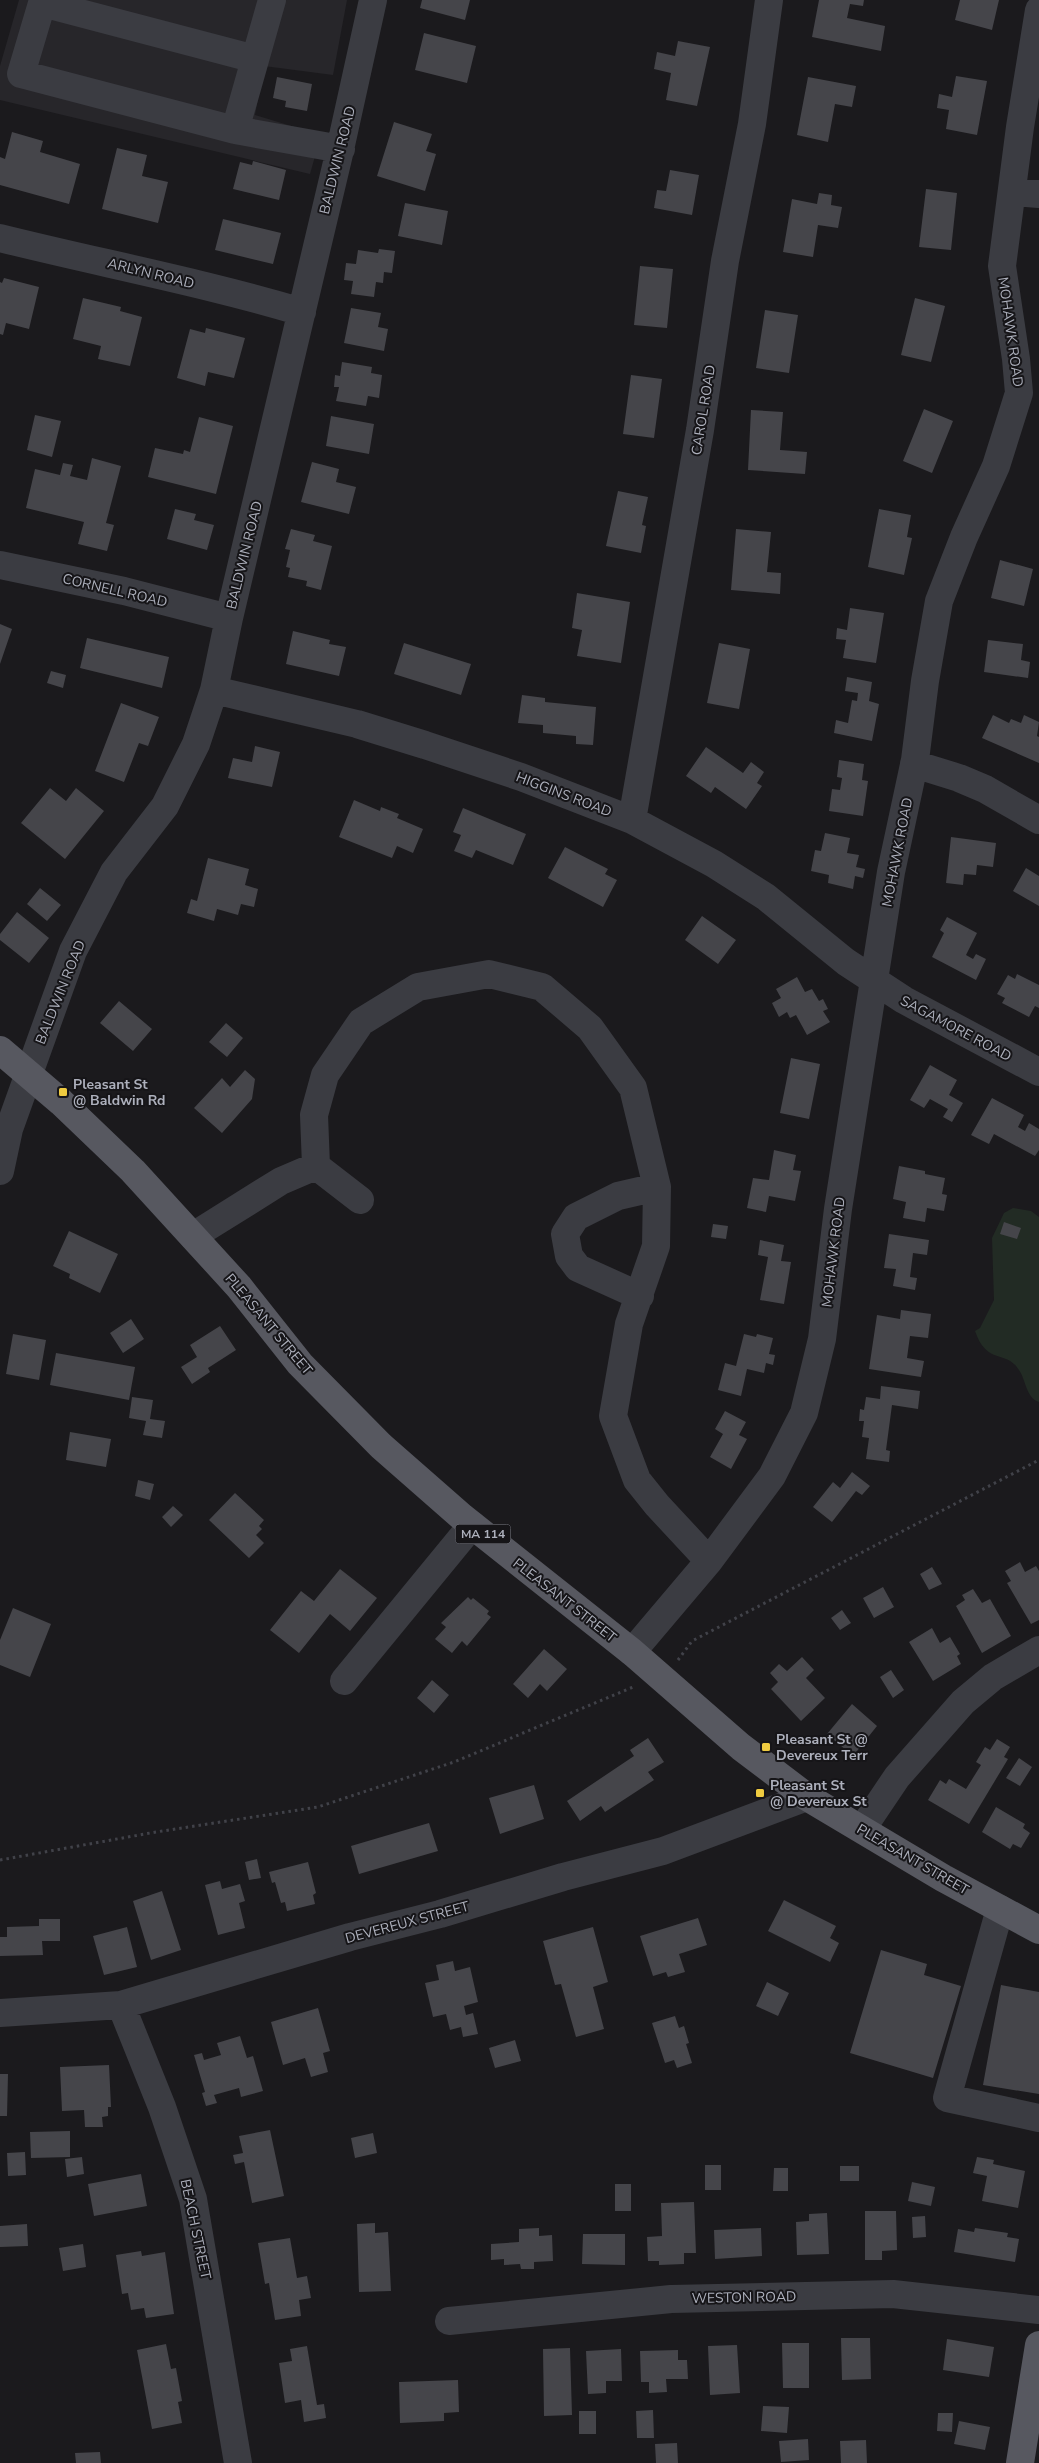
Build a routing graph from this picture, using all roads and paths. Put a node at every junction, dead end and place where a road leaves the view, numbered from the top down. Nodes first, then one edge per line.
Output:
1 (373, 0) edge
2 (769, 0) edge
3 (42, 1) edge
4 (266, 2) edge
5 (1039, 10) edge
6 (255, 59) junction
7 (235, 130) junction
8 (341, 149) junction
9 (1026, 193) edge
10 (0, 238) edge
11 (302, 312) junction
12 (0, 565) edge
13 (229, 618) junction
14 (214, 690) junction
15 (914, 764) junction
16 (632, 820) junction
17 (1039, 820) edge
18 (875, 982) junction
19 (0, 1050) edge
20 (1039, 1072) edge
21 (28, 1075) junction
22 (316, 1166) junction
23 (0, 1171) edge
24 (657, 1187) junction
25 (360, 1200) dead end
26 (193, 1236) junction
27 (640, 1296) junction
28 (1039, 1460) edge
29 (472, 1525) junction
30 (710, 1562) junction
31 (1039, 1650) edge
32 (632, 1652) junction
33 (652, 1672) junction
34 (344, 1681) dead end
35 (807, 1797) junction
36 (862, 1829) junction
37 (0, 1860) edge
38 (1000, 1908) junction
39 (1039, 1930) edge
40 (120, 2005) junction
41 (0, 2013) edge
42 (1039, 2118) edge
43 (1039, 2310) edge
44 (450, 2321) dead end
45 (1039, 2345) edge
46 (1034, 2403) edge
47 (238, 2463) edge
48 (1020, 2463) edge

1 - 8 street, BALDWIN ROAD
2 - 16 street, CAROL ROAD
3 - 6 street
3 - 7 street
4 - 6 street
5 - 9 street, MOHAWK ROAD
6 - 7 street
7 - 8 street
8 - 11 street, BALDWIN ROAD
9 - 15 street, MOHAWK ROAD
10 - 11 street, ARLYN ROAD
11 - 13 street, BALDWIN ROAD
12 - 13 street, CORNELL ROAD
13 - 14 street, BALDWIN ROAD
14 - 16 street, HIGGINS ROAD
14 - 21 street, BALDWIN ROAD
15 - 17 street
15 - 18 street, MOHAWK ROAD
16 - 18 street, HIGGINS ROAD
18 - 20 street, SAGAMORE ROAD
18 - 30 street, MOHAWK ROAD
19 - 21 main road, PLEASANT STREET / MA 114
21 - 23 street, BALDWIN ROAD
21 - 26 main road, PLEASANT STREET / MA 114
22 - 24 street
22 - 25 street
22 - 26 street
24 - 27 street
24 - 27 street
26 - 29 main road, PLEASANT STREET / MA 114
27 - 30 street
28 - 33 path
29 - 32 main road, PLEASANT STREET / MA 114
29 - 34 street
30 - 32 street, MOHAWK ROAD
31 - 36 street
32 - 33 main road, PLEASANT STREET / MA 114
33 - 35 main road, PLEASANT STREET / MA 114
33 - 37 path
35 - 36 main road, PLEASANT STREET / MA 114
35 - 40 street, DEVEREUX STREET
36 - 38 main road, PLEASANT STREET / MA 114
38 - 39 main road, PLEASANT STREET / MA 114
38 - 42 street
40 - 41 street, DEVEREUX STREET
40 - 47 street, BEACH STREET
43 - 44 street, WESTON ROAD
45 - 46 main road
46 - 48 main road

